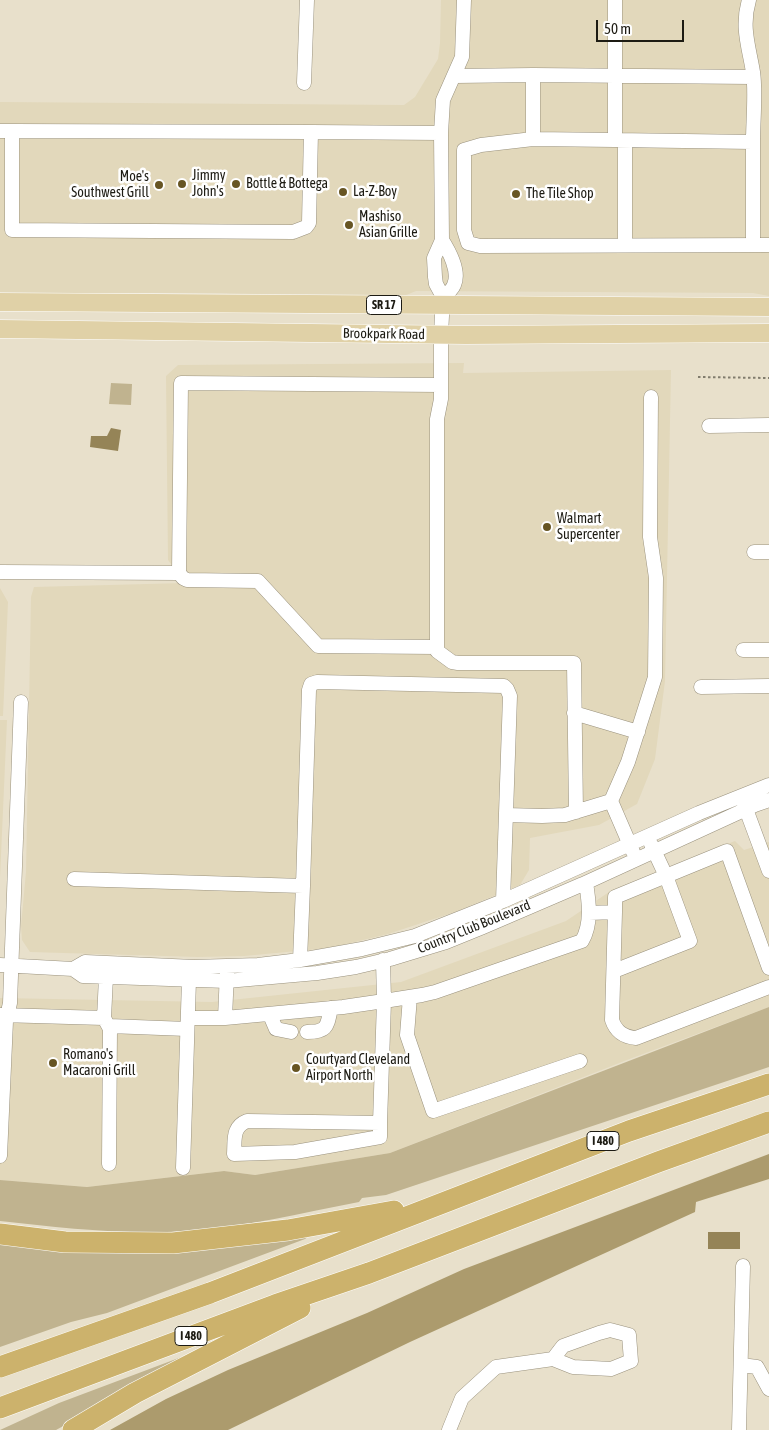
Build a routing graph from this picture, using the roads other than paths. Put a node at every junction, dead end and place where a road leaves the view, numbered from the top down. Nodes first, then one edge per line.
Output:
1 (307, 0) edge
2 (464, 0) edge
3 (615, 0) edge
4 (749, 0) edge
5 (533, 75) junction
6 (455, 76) junction
7 (615, 76) junction
8 (753, 77) junction
9 (304, 83) dead end
10 (6, 131) edge
11 (311, 132) junction
12 (441, 133) junction
13 (533, 140) junction
14 (620, 141) junction
15 (753, 142) junction
16 (442, 240) junction
17 (624, 245) junction
18 (753, 245) junction
19 (769, 245) edge
20 (0, 302) edge
21 (443, 302) junction
22 (769, 307) edge
23 (0, 329) edge
24 (769, 333) edge
25 (441, 334) junction
26 (441, 385) junction
27 (651, 397) dead end
28 (769, 425) edge
29 (709, 426) dead end
30 (754, 552) dead end
31 (769, 552) edge
32 (0, 572) edge
33 (179, 573) junction
34 (437, 647) junction
35 (742, 650) dead end
36 (769, 650) edge
37 (769, 686) edge
38 (701, 687) dead end
39 (20, 702) dead end
40 (574, 713) junction
41 (638, 732) junction
42 (769, 785) edge
43 (769, 800) edge
44 (611, 801) junction
45 (744, 802) junction
46 (576, 812) junction
47 (506, 815) junction
48 (648, 836) junction
49 (630, 844) junction
50 (655, 851) junction
51 (637, 859) junction
52 (768, 868) edge
53 (666, 876) junction
54 (74, 879) dead end
55 (586, 883) junction
56 (303, 886) junction
57 (503, 901) junction
58 (614, 912) junction
59 (589, 913) junction
60 (300, 960) junction
61 (383, 960) junction
62 (6, 965) edge
63 (227, 966) junction
64 (769, 968) edge
65 (73, 969) junction
66 (614, 971) junction
67 (106, 977) junction
68 (189, 980) junction
69 (226, 981) junction
70 (769, 987) edge
71 (410, 997) junction
72 (384, 1000) junction
73 (331, 1008) junction
74 (4, 1015) edge
75 (270, 1015) junction
76 (225, 1018) junction
77 (107, 1022) junction
78 (188, 1024) junction
79 (291, 1032) dead end
80 (307, 1032) dead end
81 (580, 1061) dead end
82 (769, 1084) edge
83 (769, 1122) edge
84 (380, 1123) junction
85 (0, 1156) edge
86 (108, 1164) dead end
87 (183, 1168) dead end
88 (439, 1204) junction
89 (0, 1234) edge
90 (743, 1266) dead end
91 (369, 1273) junction
92 (553, 1359) junction
93 (741, 1365) junction
94 (0, 1367) edge
95 (769, 1389) edge
96 (0, 1408) edge
97 (73, 1430) edge
98 (449, 1430) edge
99 (739, 1430) edge

1 - 9 street
2 - 6 street
3 - 7 street
4 - 8 street
5 - 6 street
5 - 7 street
5 - 13 street
6 - 12 street
7 - 8 street
7 - 14 street
8 - 15 street
10 - 11 street
10 - 11 street
11 - 12 street
12 - 16 street
13 - 14 street
13 - 17 street
14 - 15 street
14 - 17 street
15 - 18 street
16 - 21 street
16 - 21 street
17 - 18 street
18 - 19 street
20 - 21 main road, Brookpark Road / SR 17
21 - 22 main road, Brookpark Road / SR 17
21 - 25 street
23 - 25 main road, Brookpark Road / SR 17
24 - 25 main road, Brookpark Road / SR 17
25 - 26 street
26 - 33 street
26 - 34 street
27 - 41 street
28 - 29 street
30 - 31 street
32 - 33 street
33 - 34 street
34 - 40 street
35 - 36 street
37 - 38 street
39 - 62 street
40 - 41 street
40 - 46 street
41 - 44 street
42 - 45 street, Country Club Boulevard
43 - 45 street, Country Club Boulevard
44 - 46 street
44 - 49 street
45 - 48 street, Country Club Boulevard
45 - 50 street, Country Club Boulevard
45 - 52 street
46 - 47 street
47 - 56 street
47 - 57 street
48 - 49 street, Country Club Boulevard
48 - 50 street
49 - 51 street
49 - 57 street, Country Club Boulevard
50 - 51 street, Country Club Boulevard
50 - 53 street
51 - 55 street, Country Club Boulevard
53 - 58 street
53 - 64 street
53 - 66 street
54 - 56 street
55 - 59 street
55 - 61 street, Country Club Boulevard
56 - 60 street
57 - 60 street, Country Club Boulevard
58 - 59 street
58 - 66 street
59 - 71 street
60 - 63 street, Country Club Boulevard
61 - 69 street, Country Club Boulevard
61 - 72 street
62 - 65 street, Country Club Boulevard
62 - 74 street
63 - 65 street, Country Club Boulevard
63 - 69 street
65 - 67 street, Country Club Boulevard
66 - 70 street
67 - 68 street, Country Club Boulevard
67 - 77 street
68 - 69 street, Country Club Boulevard
68 - 78 street
69 - 76 street
71 - 72 street
71 - 81 street
72 - 73 street
72 - 84 street
73 - 75 street
73 - 80 street
74 - 77 street
74 - 85 street
75 - 76 street
75 - 79 street
76 - 78 street
77 - 78 street
77 - 86 street
78 - 87 street
82 - 88 highway, I 480
83 - 91 highway, I 480
84 - 84 street
88 - 89 highway
88 - 94 highway, I 480
90 - 93 street
91 - 96 highway, I 480
91 - 97 highway
92 - 92 street
92 - 98 street
93 - 95 street
93 - 99 street

